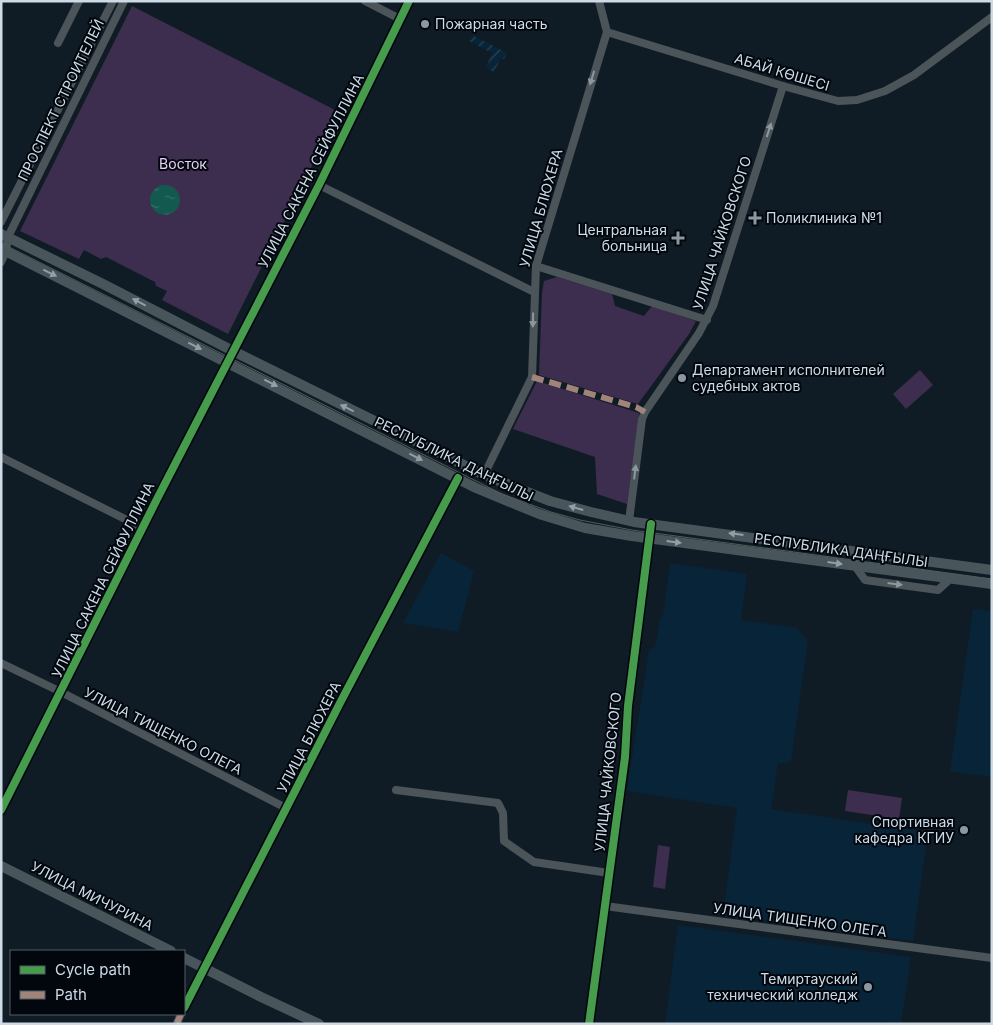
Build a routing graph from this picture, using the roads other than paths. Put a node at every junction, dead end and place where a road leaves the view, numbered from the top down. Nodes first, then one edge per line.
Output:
1 (79, 1) edge
2 (113, 1) edge
3 (124, 1) edge
4 (364, 1) edge
5 (409, 1) edge
6 (599, 1) edge
7 (992, 17) edge
8 (400, 19) junction
9 (607, 32) junction
10 (58, 43) dead end
11 (783, 86) junction
12 (320, 185) junction
13 (1, 222) edge
14 (5, 235) edge
15 (4, 250) edge
16 (1, 262) edge
17 (536, 266) junction
18 (534, 292) junction
19 (707, 320) junction
20 (233, 351) junction
21 (227, 362) junction
22 (1, 457) edge
23 (484, 475) junction
24 (458, 478) junction
25 (629, 521) junction
26 (651, 524) junction
27 (143, 528) junction
28 (648, 538) junction
29 (992, 570) edge
30 (992, 584) edge
31 (1, 663) edge
32 (61, 692) junction
33 (396, 790) dead end
34 (286, 808) junction
35 (1, 810) edge
36 (1, 866) edge
37 (609, 873) junction
38 (605, 906) junction
39 (169, 950) edge
40 (185, 958) edge
41 (992, 958) edge
42 (204, 968) junction
43 (185, 1006) edge
44 (319, 1024) edge
45 (588, 1024) edge

1 - 10 street
2 - 13 street, ПРОСПЕКТ СТРОИТЕЛЕЙ
3 - 14 street, ПРОСПЕКТ СТРОИТЕЛЕЙ
4 - 8 street
5 - 8 street, УЛИЦА САКЕНА СЕЙФУЛЛИНА
6 - 9 street
7 - 11 street, АБАЙ КӨШЕСІ
8 - 12 street, УЛИЦА САКЕНА СЕЙФУЛЛИНА
9 - 11 street, АБАЙ КӨШЕСІ
9 -> 17 street, УЛИЦА БЛЮХЕРА
19 -> 11 street, УЛИЦА ЧАЙКОВСКОГО
12 - 18 street
12 - 20 street, УЛИЦА САКЕНА СЕЙФУЛЛИНА
14 - 15 street, ПРОСПЕКТ СТРОИТЕЛЕЙ
20 -> 14 main road, РЕСПУБЛИКА ДАҢҒЫЛЫ
15 - 16 street
15 -> 21 main road, РЕСПУБЛИКА ДАҢҒЫЛЫ
17 - 18 street, УЛИЦА БЛЮХЕРА
17 - 19 street
18 -> 23 street, УЛИЦА БЛЮХЕРА
25 -> 19 street, УЛИЦА ЧАЙКОВСКОГО
20 - 21 street, УЛИЦА САКЕНА СЕЙФУЛЛИНА
23 -> 20 main road, РЕСПУБЛИКА ДАҢҒЫЛЫ
21 -> 24 main road, РЕСПУБЛИКА ДАҢҒЫЛЫ
21 - 27 street, УЛИЦА САКЕНА СЕЙФУЛЛИНА
22 - 27 street
25 -> 23 main road, РЕСПУБЛИКА ДАҢҒЫЛЫ
24 - 28 main road, РЕСПУБЛИКА ДАҢҒЫЛЫ
24 - 34 street, УЛИЦА БЛЮХЕРА
25 - 26 main road, РЕСПУБЛИКА ДАҢҒЫЛЫ
26 - 28 street, УЛИЦА ЧАЙКОВСКОГО
29 -> 26 main road, РЕСПУБЛИКА ДАҢҒЫЛЫ
27 - 32 street, УЛИЦА САКЕНА СЕЙФУЛЛИНА
28 -> 30 main road, РЕСПУБЛИКА ДАҢҒЫЛЫ
28 - 37 street, УЛИЦА ЧАЙКОВСКОГО
31 - 32 street, УЛИЦА ТИЩЕНКО ОЛЕГА
32 - 34 street, УЛИЦА ТИЩЕНКО ОЛЕГА
32 - 35 street, УЛИЦА САКЕНА СЕЙФУЛЛИНА
33 - 37 street
34 - 42 street, УЛИЦА БЛЮХЕРА
36 - 39 main road, УЛИЦА МИЧУРИНА
37 - 38 street, УЛИЦА ЧАЙКОВСКОГО
38 - 41 street, УЛИЦА ТИЩЕНКО ОЛЕГА
38 - 45 street, УЛИЦА ЧАЙКОВСКОГО
40 - 42 main road
42 - 43 street, УЛИЦА БЛЮХЕРА
42 - 44 main road

